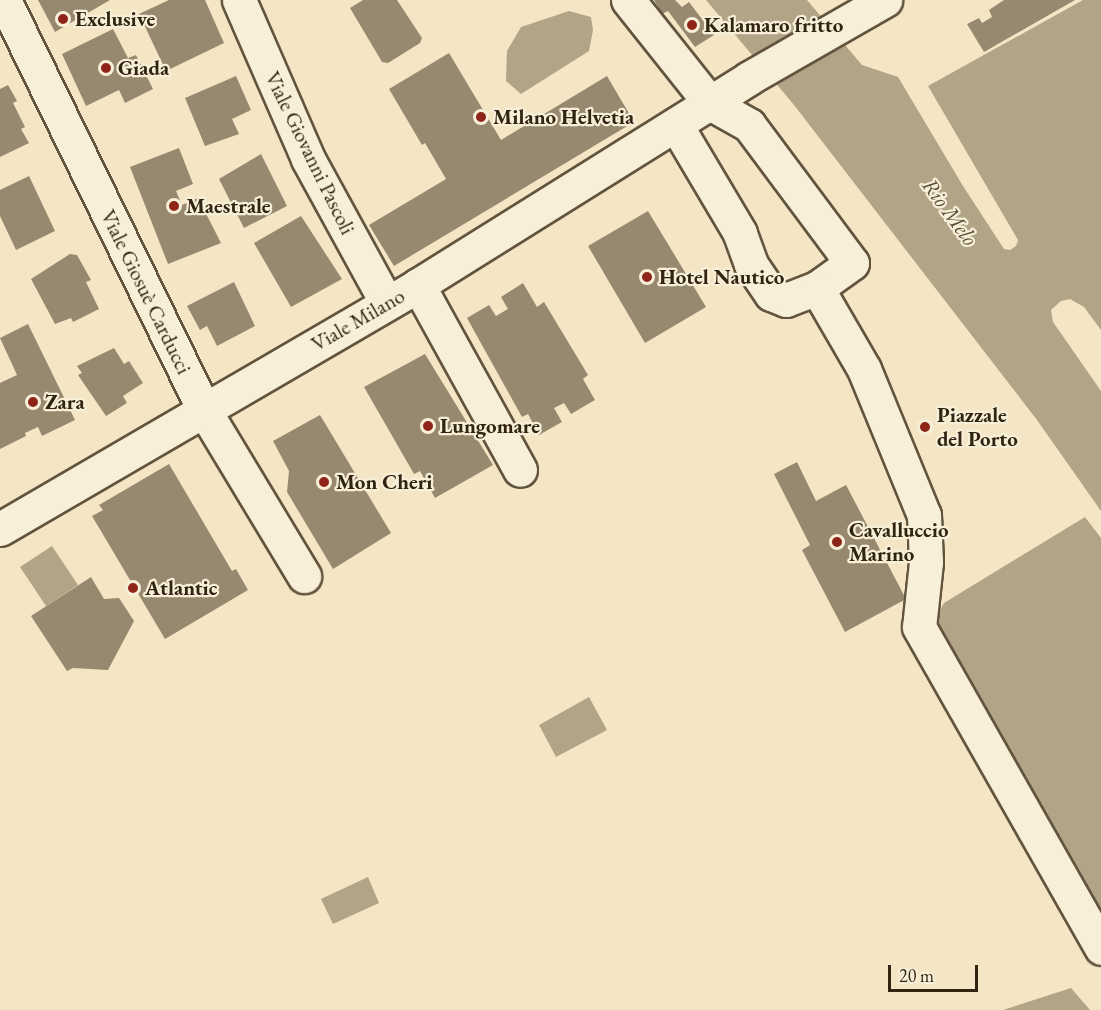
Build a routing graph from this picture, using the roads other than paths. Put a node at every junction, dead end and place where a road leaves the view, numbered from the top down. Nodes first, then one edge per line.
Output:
1 (4, 0) edge
2 (239, 0) edge
3 (628, 0) edge
4 (857, 11) edge
5 (710, 103) junction
6 (676, 125) junction
7 (418, 285) junction
8 (817, 288) junction
9 (387, 303) junction
10 (204, 410) junction
11 (520, 470) dead end
12 (0, 529) edge
13 (304, 576) dead end
14 (1101, 948) edge

1 - 10 street, Viale Giosuè Carducci
2 - 9 street, Viale Giovanni Pascoli
3 - 5 street
4 - 5 street, Viale Milano
5 - 6 street, Viale Milano
5 - 8 street
6 - 7 street, Viale Milano
6 - 8 street
7 - 9 street, Viale Milano
7 - 11 street
8 - 14 street
9 - 10 street, Viale Milano
10 - 12 street, Viale Milano
10 - 13 street, Viale Giosuè Carducci

